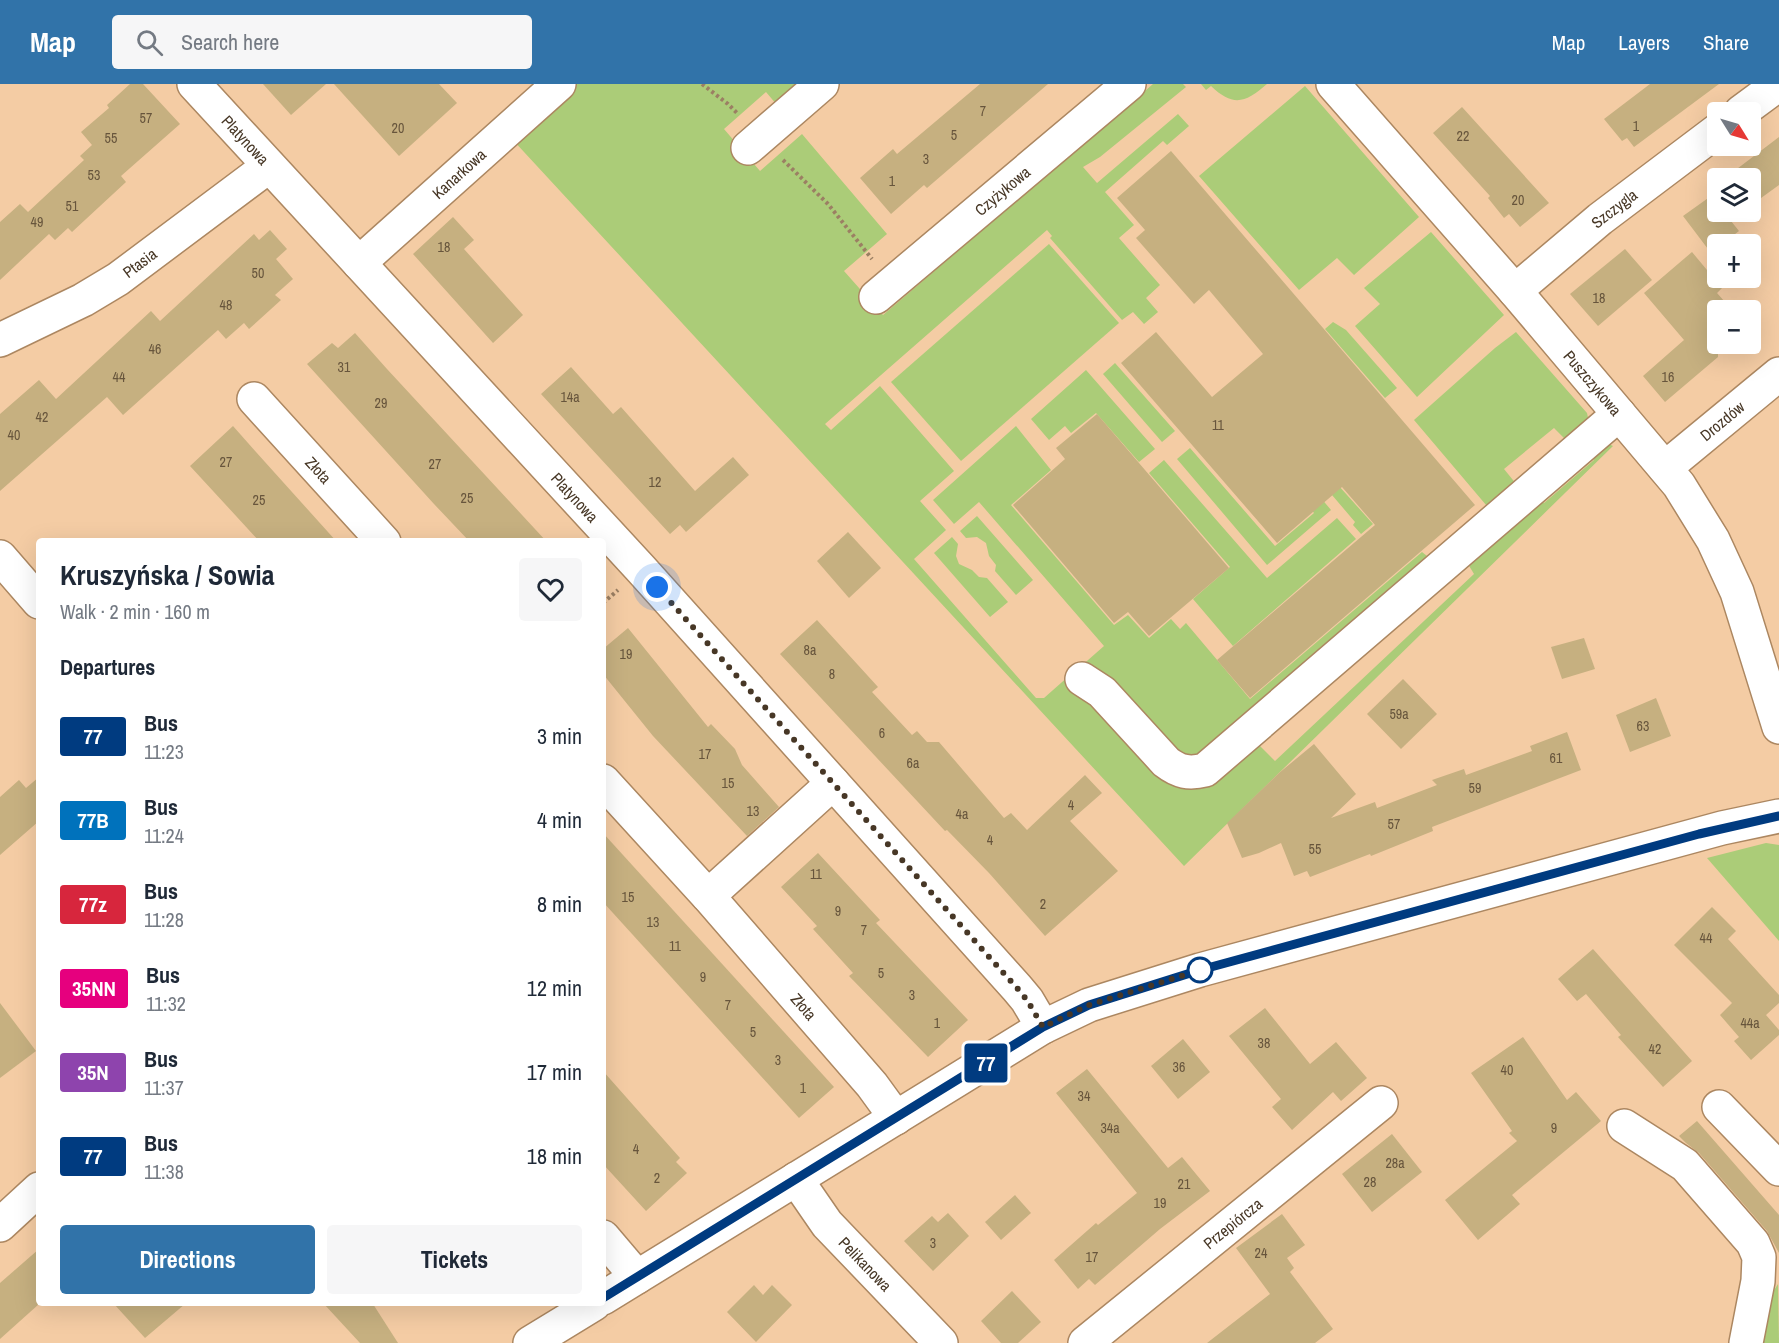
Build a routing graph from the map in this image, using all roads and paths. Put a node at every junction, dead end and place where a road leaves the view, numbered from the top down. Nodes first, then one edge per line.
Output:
1 (194, 84) edge
2 (559, 84) edge
3 (702, 84) edge
4 (822, 84) edge
5 (1129, 84) edge
6 (1333, 84) edge
7 (1779, 84) edge
8 (1755, 102) edge
9 (1707, 138) edge
10 (754, 143) junction
11 (269, 166) junction
12 (359, 263) junction
13 (884, 290) joint
14 (1515, 291) junction
15 (0, 340) edge
16 (1779, 374) edge
17 (254, 399) dead end
18 (1619, 414) junction
19 (1665, 468) junction
20 (380, 538) edge
21 (0, 557) edge
22 (36, 599) edge
23 (1082, 679) dead end
24 (1779, 727) edge
25 (832, 783) junction
26 (606, 784) edge
27 (1779, 816) edge
28 (708, 896) junction
29 (1043, 1027) junction
30 (1381, 1103) dead end
31 (1719, 1107) dead end
32 (896, 1118) junction
33 (1624, 1126) dead end
34 (1779, 1169) edge
35 (796, 1179) junction
36 (36, 1193) edge
37 (0, 1225) edge
38 (606, 1241) edge
39 (637, 1277) junction
40 (606, 1296) edge
41 (591, 1306) edge
42 (530, 1343) edge
43 (941, 1343) edge
44 (1085, 1343) edge
45 (1746, 1343) edge

1 - 11 street, Platynowa
2 - 12 street, Kanarkowa
3 - 10 path
4 - 10 street
5 - 13 street, Czyżykowa
6 - 14 street, Puszczykowa
7 - 8 street
9 - 14 street, Szczygla
10 - 13 path
11 - 12 street, Platynowa
11 - 15 street, Ptasia
12 - 25 street, Platynowa
14 - 18 street, Puszczykowa
16 - 19 street, Drozdów
17 - 20 street, Złota
18 - 19 street, Puszczykowa
18 - 23 street
19 - 24 street, Puszczykowa
21 - 22 street
25 - 28 street
25 - 29 street, Platynowa
26 - 28 street, Złota
27 - 29 street
28 - 32 street, Złota
29 - 32 street
30 - 44 street, Przepiórcza
31 - 34 street
32 - 35 street
33 - 45 street
35 - 39 street
35 - 43 street, Pelikanowa
36 - 37 street
38 - 39 street
39 - 40 street
41 - 42 street

